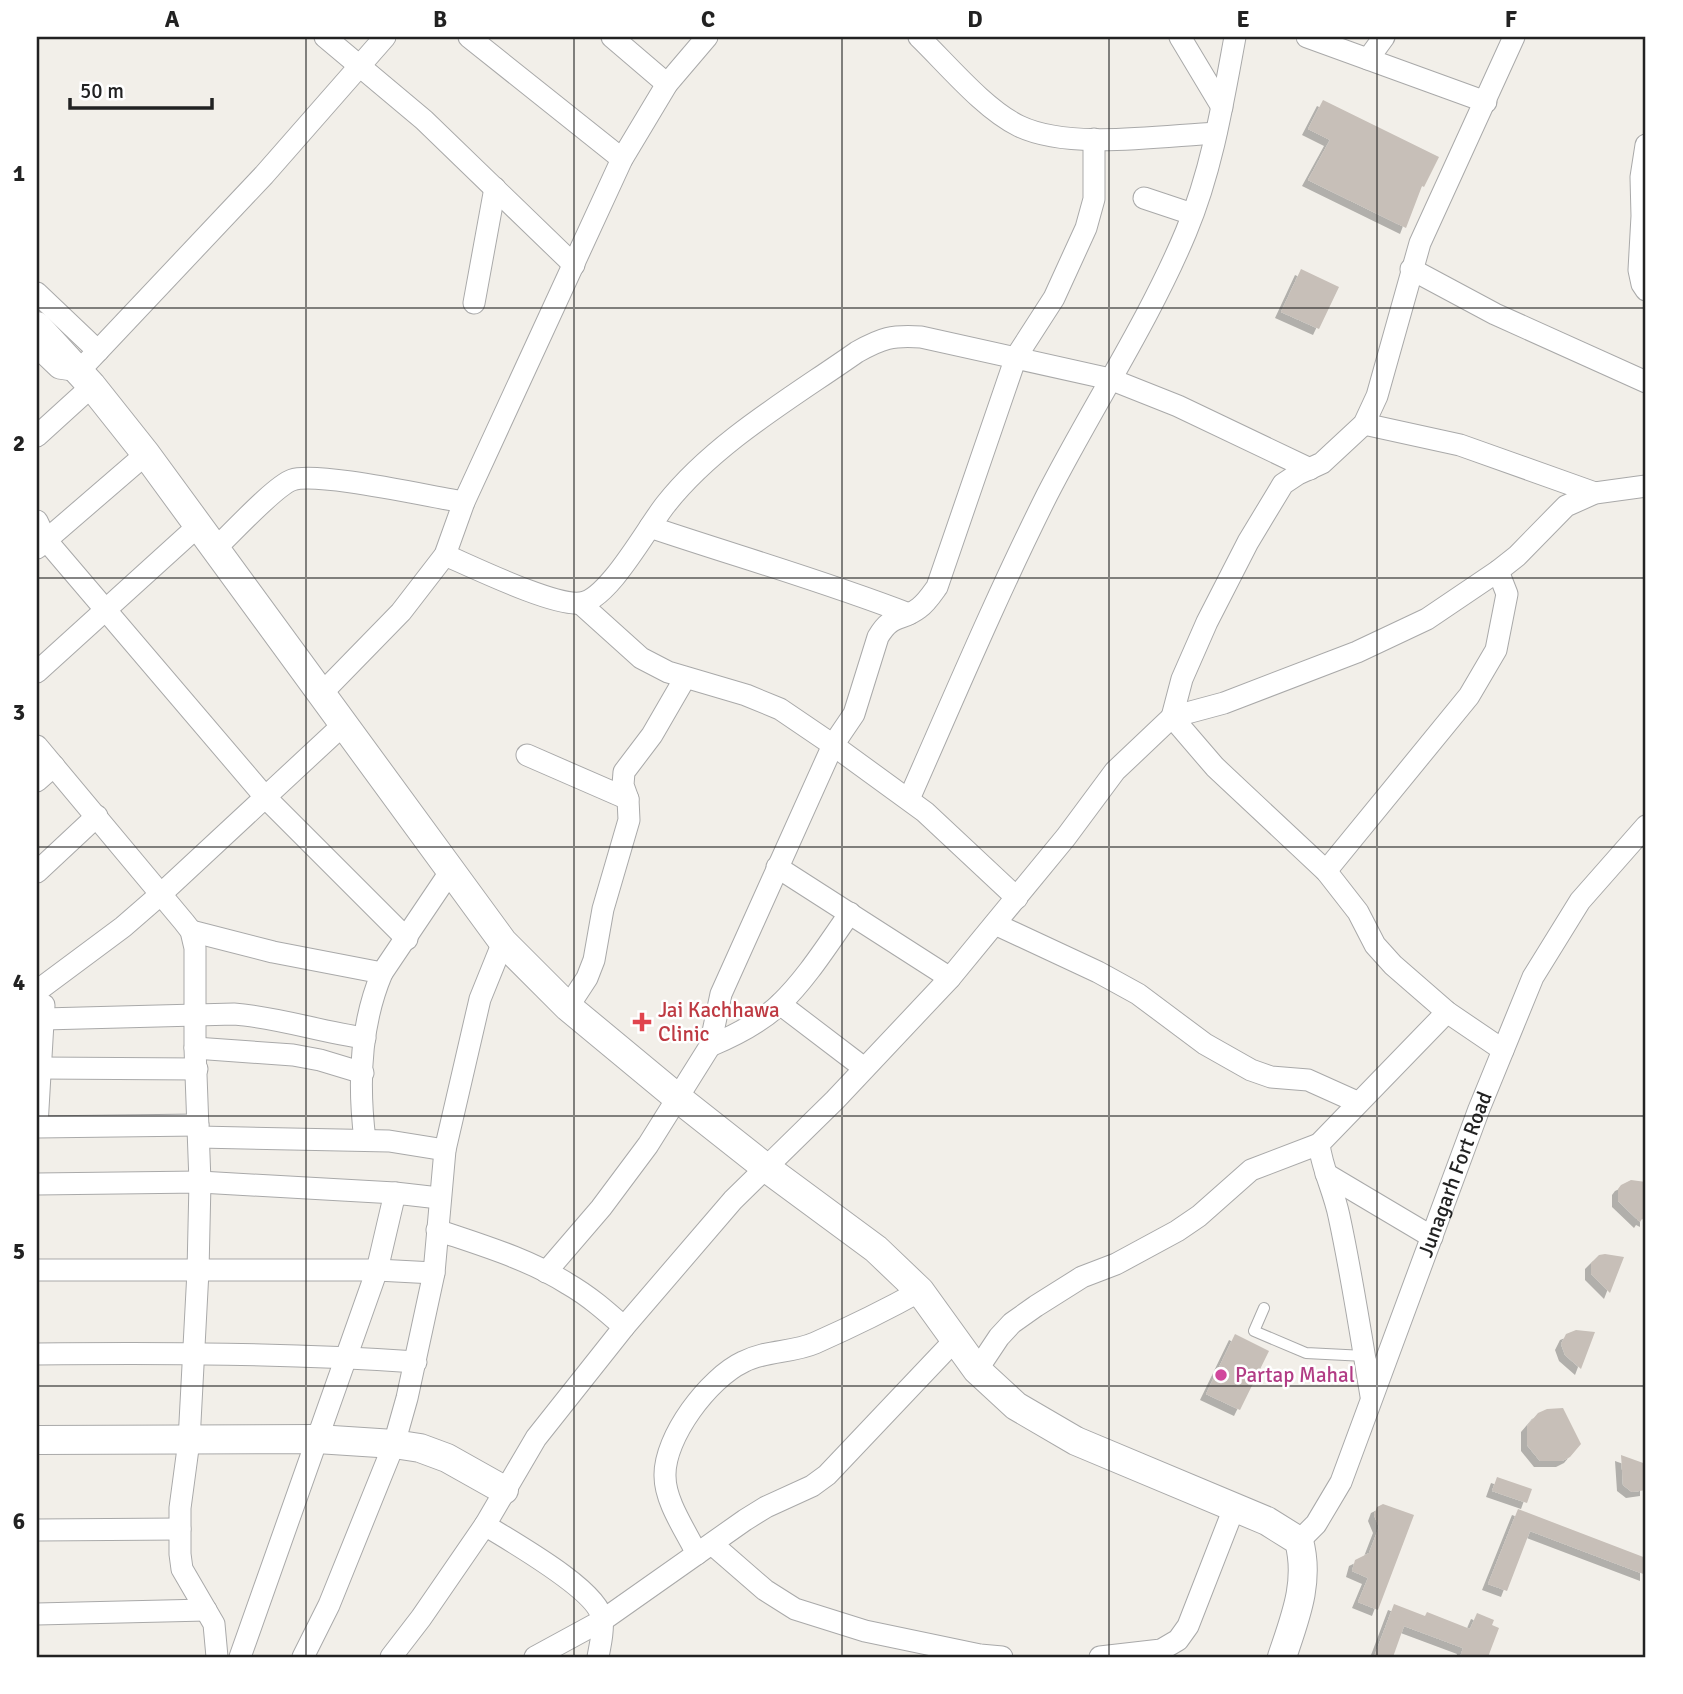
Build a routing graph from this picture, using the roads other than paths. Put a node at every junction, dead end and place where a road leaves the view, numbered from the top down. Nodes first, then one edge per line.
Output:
1 (325, 37) edge
2 (385, 37) edge
3 (469, 37) edge
4 (612, 37) edge
5 (707, 37) edge
6 (919, 37) edge
7 (1180, 37) edge
8 (1235, 37) edge
9 (1307, 37) edge
10 (1384, 37) edge
11 (1514, 37) edge
12 (1368, 59) junction
13 (360, 64) junction
14 (667, 84) junction
15 (1486, 102) junction
16 (1222, 107) junction
17 (1216, 133) junction
18 (1094, 139) junction
19 (1646, 145) edge
20 (622, 159) junction
21 (495, 188) junction
22 (1144, 198) dead end
23 (1192, 214) junction
24 (574, 265) junction
25 (1411, 269) junction
26 (1646, 290) edge
27 (37, 293) edge
28 (474, 303) dead end
29 (37, 326) edge
30 (47, 348) edge
31 (1016, 357) junction
32 (90, 370) junction
33 (1110, 379) junction
34 (1646, 383) edge
35 (1364, 424) junction
36 (37, 436) edge
37 (146, 454) junction
38 (1310, 469) junction
39 (1646, 486) edge
40 (1595, 493) junction
41 (464, 502) junction
42 (198, 526) junction
43 (650, 527) junction
44 (40, 536) edge
45 (216, 548) junction
46 (445, 555) junction
47 (1498, 571) junction
48 (581, 604) junction
49 (106, 609) junction
50 (909, 614) junction
51 (37, 672) edge
52 (685, 678) junction
53 (321, 694) junction
54 (1172, 717) junction
55 (344, 724) junction
56 (833, 745) junction
57 (37, 746) edge
58 (527, 755) dead end
59 (54, 766) junction
60 (37, 781) edge
61 (266, 798) junction
62 (628, 799) junction
63 (909, 799) junction
64 (97, 816) junction
65 (1646, 826) edge
66 (777, 867) junction
67 (37, 872) edge
68 (450, 872) junction
69 (1326, 872) junction
70 (161, 894) junction
71 (1017, 898) junction
72 (850, 913) junction
73 (995, 924) junction
74 (191, 931) junction
75 (407, 939) junction
76 (503, 942) junction
77 (382, 973) junction
78 (950, 978) junction
79 (39, 985) edge
80 (780, 1004) junction
81 (568, 1007) junction
82 (1447, 1012) junction
83 (195, 1016) junction
84 (44, 1019) junction
85 (365, 1038) junction
86 (710, 1046) junction
87 (1503, 1050) junction
88 (196, 1059) junction
89 (39, 1068) junction
90 (864, 1068) junction
91 (363, 1073) junction
92 (679, 1099) junction
93 (1357, 1102) junction
94 (37, 1126) edge
95 (198, 1131) junction
96 (365, 1140) junction
97 (1319, 1143) junction
98 (445, 1150) junction
99 (765, 1167) junction
100 (1326, 1174) junction
101 (200, 1182) junction
102 (37, 1184) edge
103 (394, 1193) junction
104 (439, 1198) junction
105 (437, 1230) junction
106 (1432, 1237) junction
107 (37, 1270) edge
108 (377, 1270) junction
109 (198, 1271) junction
110 (547, 1272) junction
111 (434, 1273) junction
112 (920, 1291) junction
113 (1264, 1308) dead end
114 (624, 1327) junction
115 (954, 1341) junction
116 (192, 1352) junction
117 (37, 1354) edge
118 (1365, 1356) junction
119 (346, 1357) junction
120 (416, 1362) junction
121 (977, 1370) junction
122 (1372, 1399) junction
123 (317, 1439) junction
124 (37, 1440) edge
125 (189, 1441) junction
126 (394, 1444) junction
127 (504, 1490) junction
128 (1234, 1508) junction
129 (485, 1525) junction
130 (180, 1529) junction
131 (37, 1530) edge
132 (1299, 1541) junction
133 (704, 1549) junction
134 (206, 1610) junction
135 (37, 1614) edge
136 (603, 1620) junction
137 (217, 1657) edge
138 (240, 1657) edge
139 (303, 1657) edge
140 (391, 1657) edge
141 (535, 1657) edge
142 (598, 1657) edge
143 (1002, 1657) edge
144 (1100, 1657) edge
145 (1282, 1657) edge

1 - 13 street
2 - 13 street
3 - 20 street
4 - 14 street
5 - 14 street
6 - 18 street
7 - 16 street
8 - 16 street
9 - 12 street
10 - 12 street
11 - 15 street
12 - 15 street
13 - 21 street
13 - 32 street
14 - 20 street
15 - 25 street
16 - 17 street
17 - 18 street
17 - 23 street
18 - 31 street
19 - 26 street
20 - 24 street
21 - 24 street
21 - 28 street
22 - 23 street
23 - 33 street
24 - 41 street
25 - 34 street
25 - 35 street
27 - 32 street
29 - 30 street
30 - 32 street
31 - 33 street
31 - 43 street
31 - 50 street
32 - 36 street
32 - 37 street
33 - 38 street
33 - 63 street
35 - 38 street
35 - 40 street
37 - 42 street
37 - 44 street
38 - 54 street
39 - 40 street
40 - 47 street
41 - 45 street
41 - 46 street
42 - 45 street
42 - 49 street
43 - 48 street
43 - 50 street
44 - 49 street
45 - 53 street
46 - 48 street
46 - 53 street
47 - 54 street
47 - 69 street
48 - 52 street
49 - 51 street
49 - 61 street
50 - 56 street
52 - 56 street
52 - 62 street
53 - 55 street
54 - 69 street
54 - 71 street
55 - 61 street
55 - 68 street
56 - 63 street
56 - 66 street
57 - 59 street
58 - 62 street
59 - 60 street
59 - 64 street
61 - 70 street
61 - 75 street
62 - 81 street
63 - 71 street
64 - 67 street
64 - 70 street
65 - 87 street, Junagarh Fort Road
66 - 72 street
66 - 86 street
68 - 75 street
68 - 76 street
69 - 82 street
70 - 74 street
70 - 79 street
71 - 73 street
72 - 78 street
72 - 80 street
73 - 78 street
73 - 93 street
74 - 77 street
74 - 83 street
75 - 77 street
76 - 81 street
76 - 98 street
77 - 85 street
78 - 90 street
79 - 84 street
80 - 86 street
80 - 90 street
81 - 92 street
82 - 87 street
82 - 93 street
83 - 84 street
83 - 85 street
83 - 88 street
84 - 89 street
85 - 91 street
86 - 92 street
87 - 106 street, Junagarh Fort Road
88 - 89 street
88 - 91 street
88 - 95 street
89 - 94 street
90 - 99 street
91 - 96 street
92 - 99 street
92 - 110 street
93 - 97 street
94 - 95 street
95 - 96 street
95 - 101 street
96 - 98 street
97 - 100 street
97 - 121 street
98 - 104 street
99 - 112 street
99 - 114 street
100 - 106 street
100 - 118 street
101 - 102 street
101 - 103 street
101 - 109 street
103 - 104 street
103 - 108 street
104 - 105 street
105 - 110 street
105 - 111 street
106 - 122 street, Junagarh Fort Road
107 - 109 street
108 - 109 street
108 - 111 street
108 - 119 street
109 - 116 street
110 - 114 street
111 - 120 street
112 - 115 street
112 - 133 street
113 - 118 lane
114 - 127 street
115 - 121 street
115 - 133 street
116 - 117 street
116 - 119 street
116 - 125 street
118 - 122 street
119 - 120 street
119 - 123 street
120 - 126 street
121 - 128 street
122 - 132 street, Junagarh Fort Road
123 - 125 street
123 - 126 street
123 - 138 street
124 - 125 street
125 - 130 street
126 - 127 street
126 - 139 street
127 - 129 street
128 - 132 street
128 - 144 street
129 - 136 street
129 - 140 street
130 - 131 street
130 - 134 street
132 - 145 street
133 - 136 street
133 - 143 street
134 - 135 street
134 - 137 street
136 - 141 street
136 - 142 street

